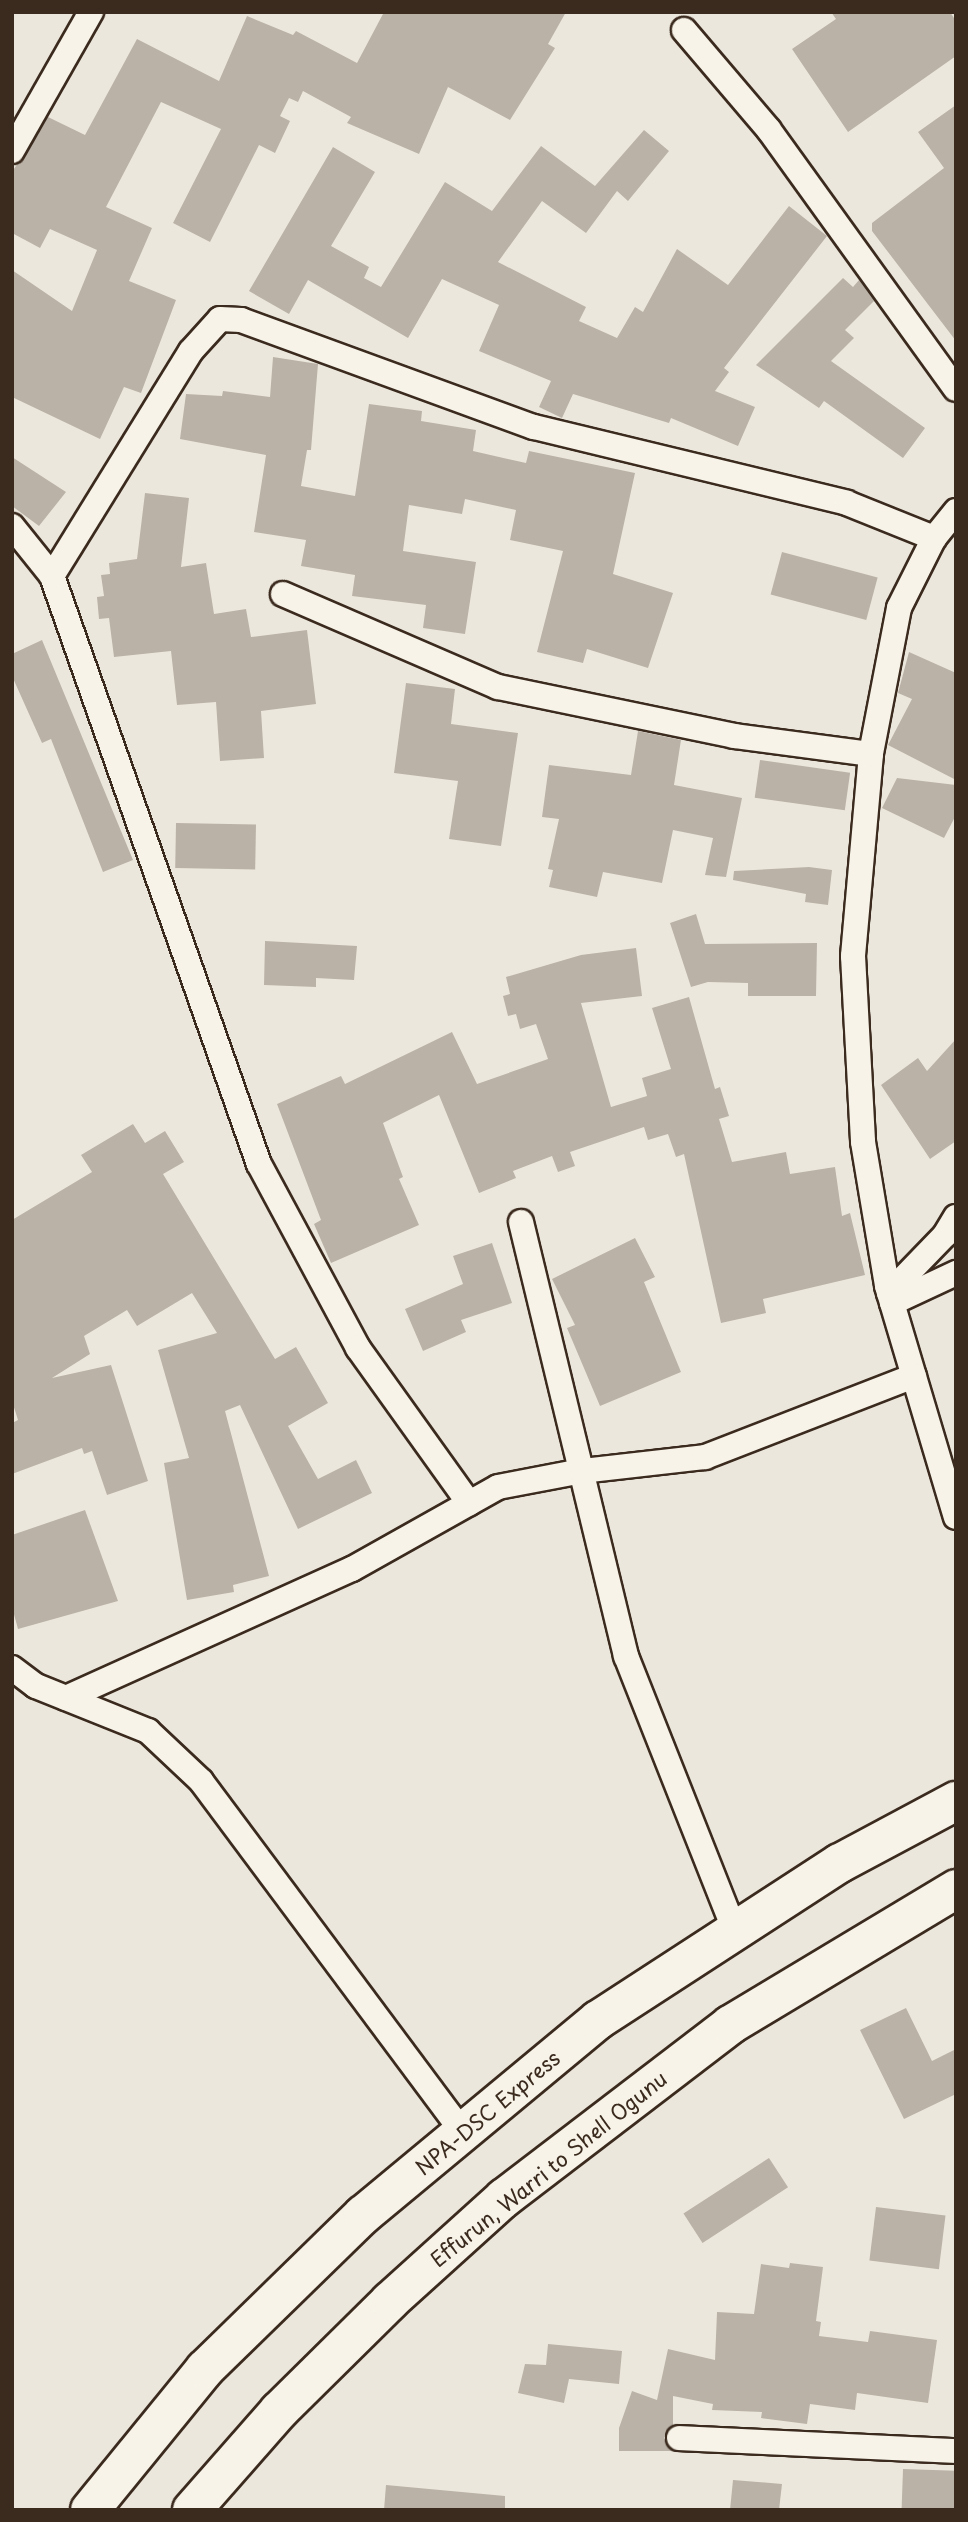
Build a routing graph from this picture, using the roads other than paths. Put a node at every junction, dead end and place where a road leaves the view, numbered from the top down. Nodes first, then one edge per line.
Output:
1 (90, 12) edge
2 (684, 30) dead end
3 (12, 151) edge
4 (956, 389) edge
5 (956, 511) edge
6 (12, 526) edge
7 (934, 538) junction
8 (52, 576) junction
9 (283, 594) dead end
10 (871, 754) junction
11 (956, 1217) edge
12 (521, 1222) dead end
13 (956, 1273) edge
14 (890, 1298) junction
15 (914, 1376) junction
16 (582, 1471) junction
17 (469, 1503) junction
18 (956, 1517) edge
19 (12, 1668) edge
20 (66, 1698) junction
21 (956, 1801) edge
22 (956, 1889) edge
23 (735, 1931) junction
24 (463, 2132) junction
25 (679, 2438) dead end
26 (956, 2451) edge
27 (90, 2510) edge
28 (192, 2510) edge

1 - 3 street
2 - 4 street
5 - 7 street
6 - 8 street
7 - 8 street
7 - 10 street
8 - 17 street
9 - 10 street
10 - 14 street
11 - 14 street
12 - 16 street
13 - 14 street
14 - 15 street
15 - 16 street
15 - 18 street
16 - 17 street
16 - 23 street
17 - 20 street
19 - 20 street
20 - 24 street
21 - 23 main road, NPA-DSC Express
22 - 28 main road, Effurun, Warri to Shell Ogunu
23 - 24 main road, NPA-DSC Express
24 - 27 main road, NPA-DSC Express
25 - 26 street

